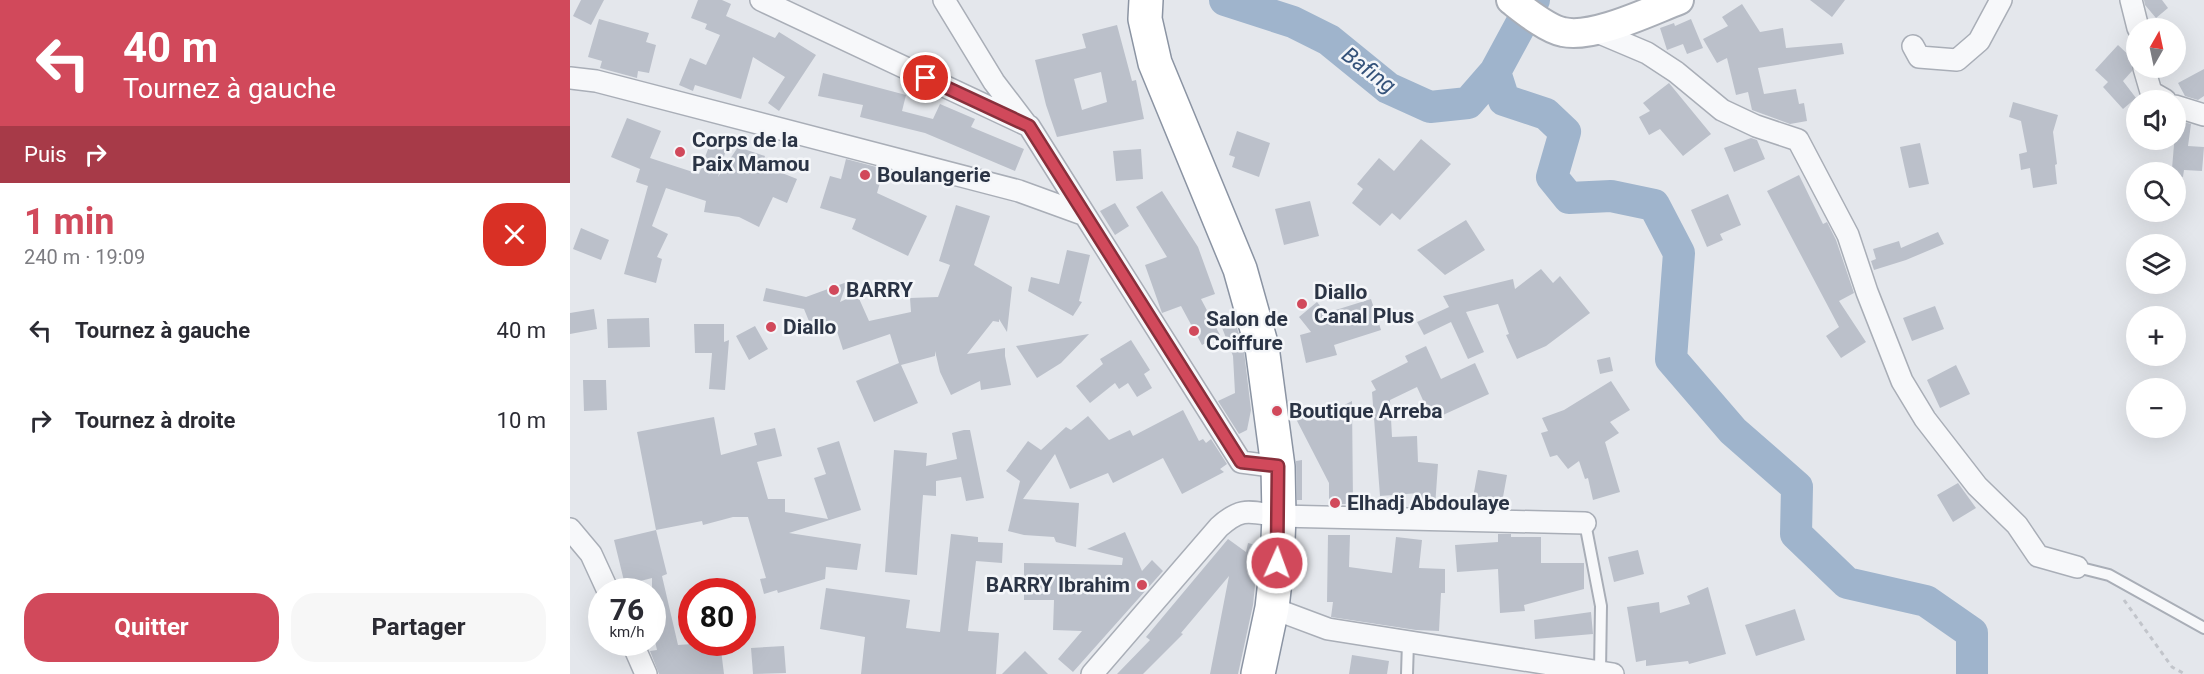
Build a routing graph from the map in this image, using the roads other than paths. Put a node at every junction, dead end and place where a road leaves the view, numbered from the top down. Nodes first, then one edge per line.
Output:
1 (761, 0) edge
2 (944, 0) edge
3 (1146, 0) edge
4 (1511, 0) edge
5 (1679, 0) edge
6 (2001, 0) edge
7 (2131, 0) edge
8 (2136, 18) edge
9 (1595, 31) junction
10 (1913, 46) dead end
11 (570, 78) edge
12 (2186, 109) edge
13 (2204, 115) edge
14 (1029, 126) junction
15 (1085, 214) junction
16 (1278, 466) junction
17 (1279, 516) junction
18 (1585, 523) joint
19 (570, 529) edge
20 (2077, 567) joint
21 (602, 578) edge
22 (1272, 608) junction
23 (2204, 628) edge
24 (1408, 642) junction
25 (638, 656) edge
26 (1606, 672) edge
27 (646, 674) edge
28 (1092, 674) edge
29 (1258, 674) edge
30 (1407, 674) edge

1 - 14 street
2 - 14 street
3 - 16 highway
4 - 9 main road
5 - 9 main road
6 - 10 street
7 - 8 street
9 - 20 street
11 - 15 street
12 - 13 street
14 - 15 street
15 - 16 street
16 - 17 highway
17 - 18 street
17 - 22 highway
17 - 28 street
18 - 26 lane
19 - 21 street
20 - 23 lane
22 - 24 street
22 - 29 highway
24 - 26 street
24 - 30 lane
25 - 27 street

